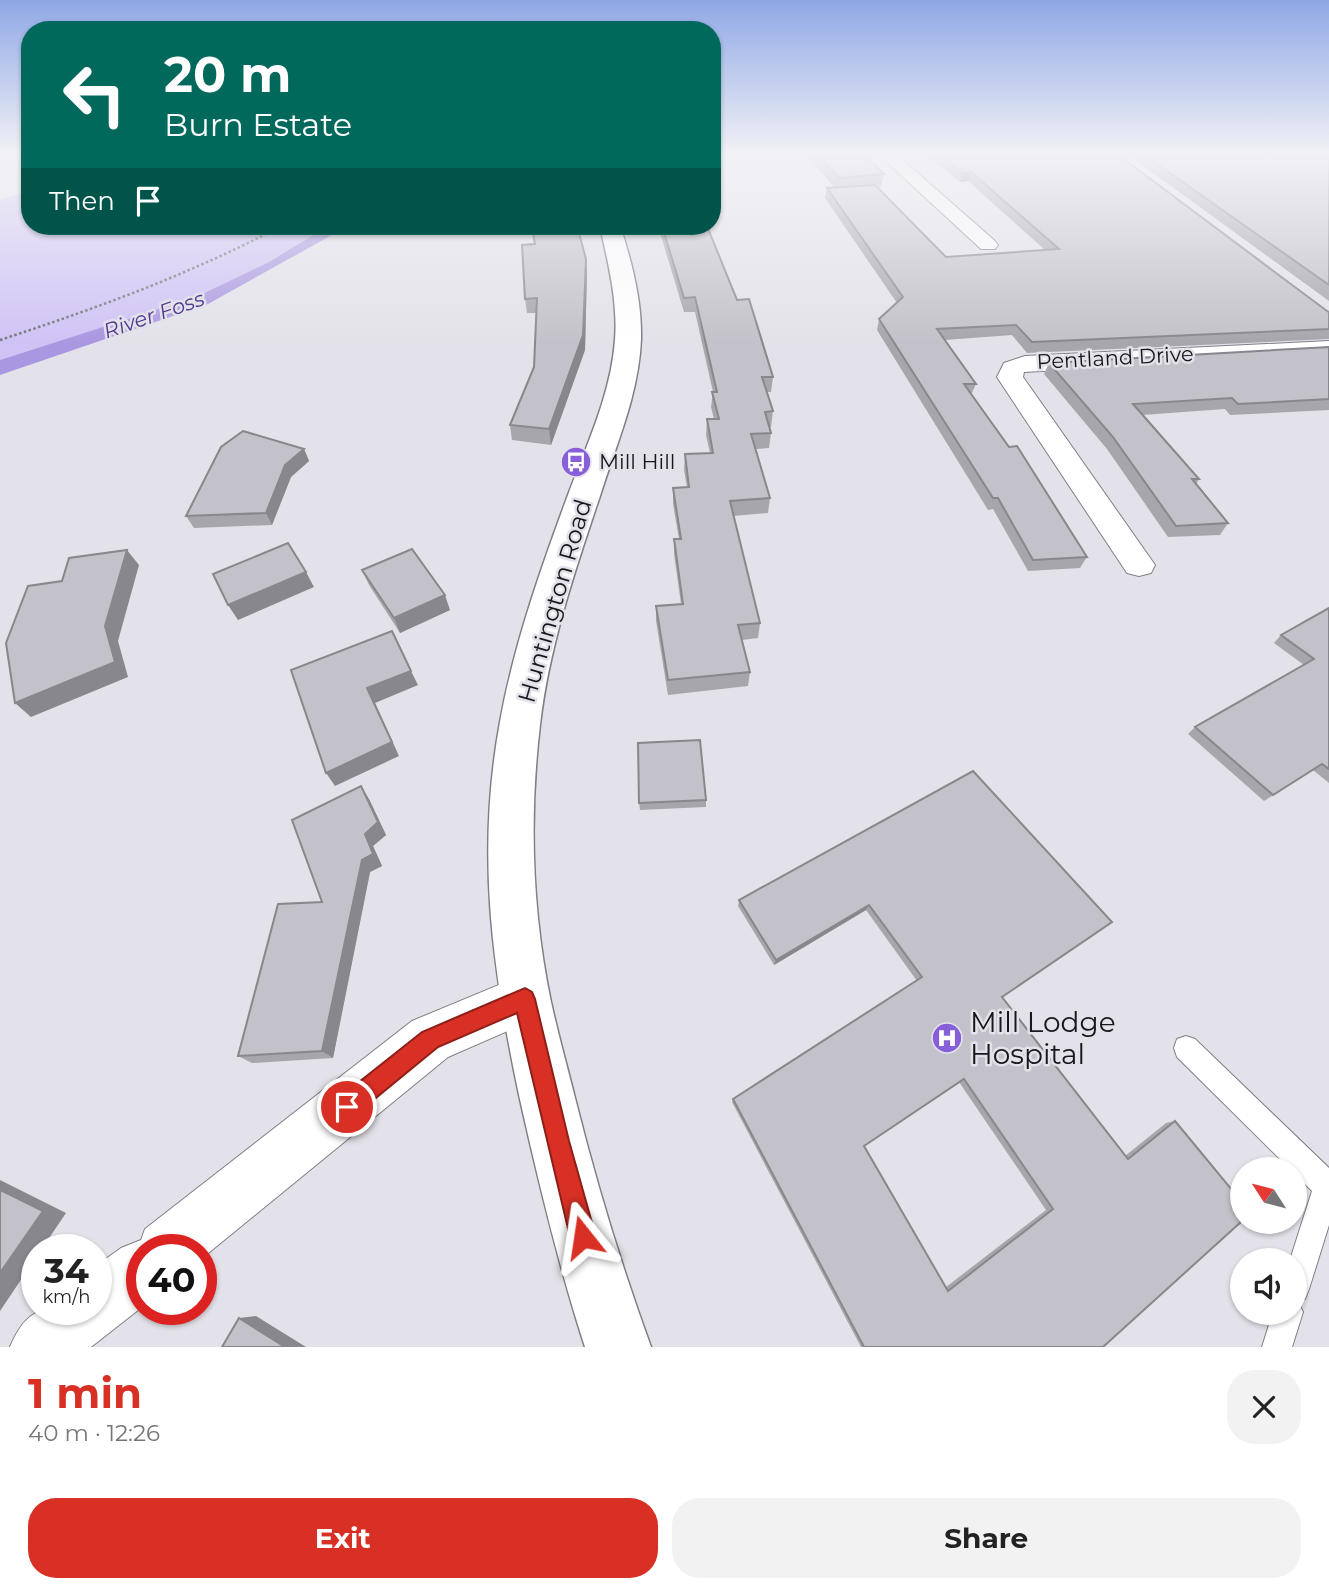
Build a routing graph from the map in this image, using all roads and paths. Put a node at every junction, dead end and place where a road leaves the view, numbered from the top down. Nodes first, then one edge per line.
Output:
1 (955, 217) edge
2 (265, 235) edge
3 (613, 235) edge
4 (963, 247) dead end
5 (0, 340) edge
6 (1329, 348) edge
7 (1139, 565) dead end
8 (525, 999) junction
9 (1186, 1048) dead end
10 (1328, 1184) edge
11 (186, 1234) edge
12 (1307, 1251) edge
13 (126, 1281) edge
14 (112, 1292) edge
15 (69, 1325) edge
16 (1284, 1325) edge
17 (41, 1347) edge
18 (618, 1347) edge
19 (1277, 1347) edge

1 - 4 street
2 - 5 path
3 - 8 street, Huntington Road
6 - 7 street, Pentland Drive
8 - 11 street
8 - 18 street, Huntington Road
9 - 10 lane
10 - 12 lane
13 - 14 street
15 - 17 street
16 - 19 lane

